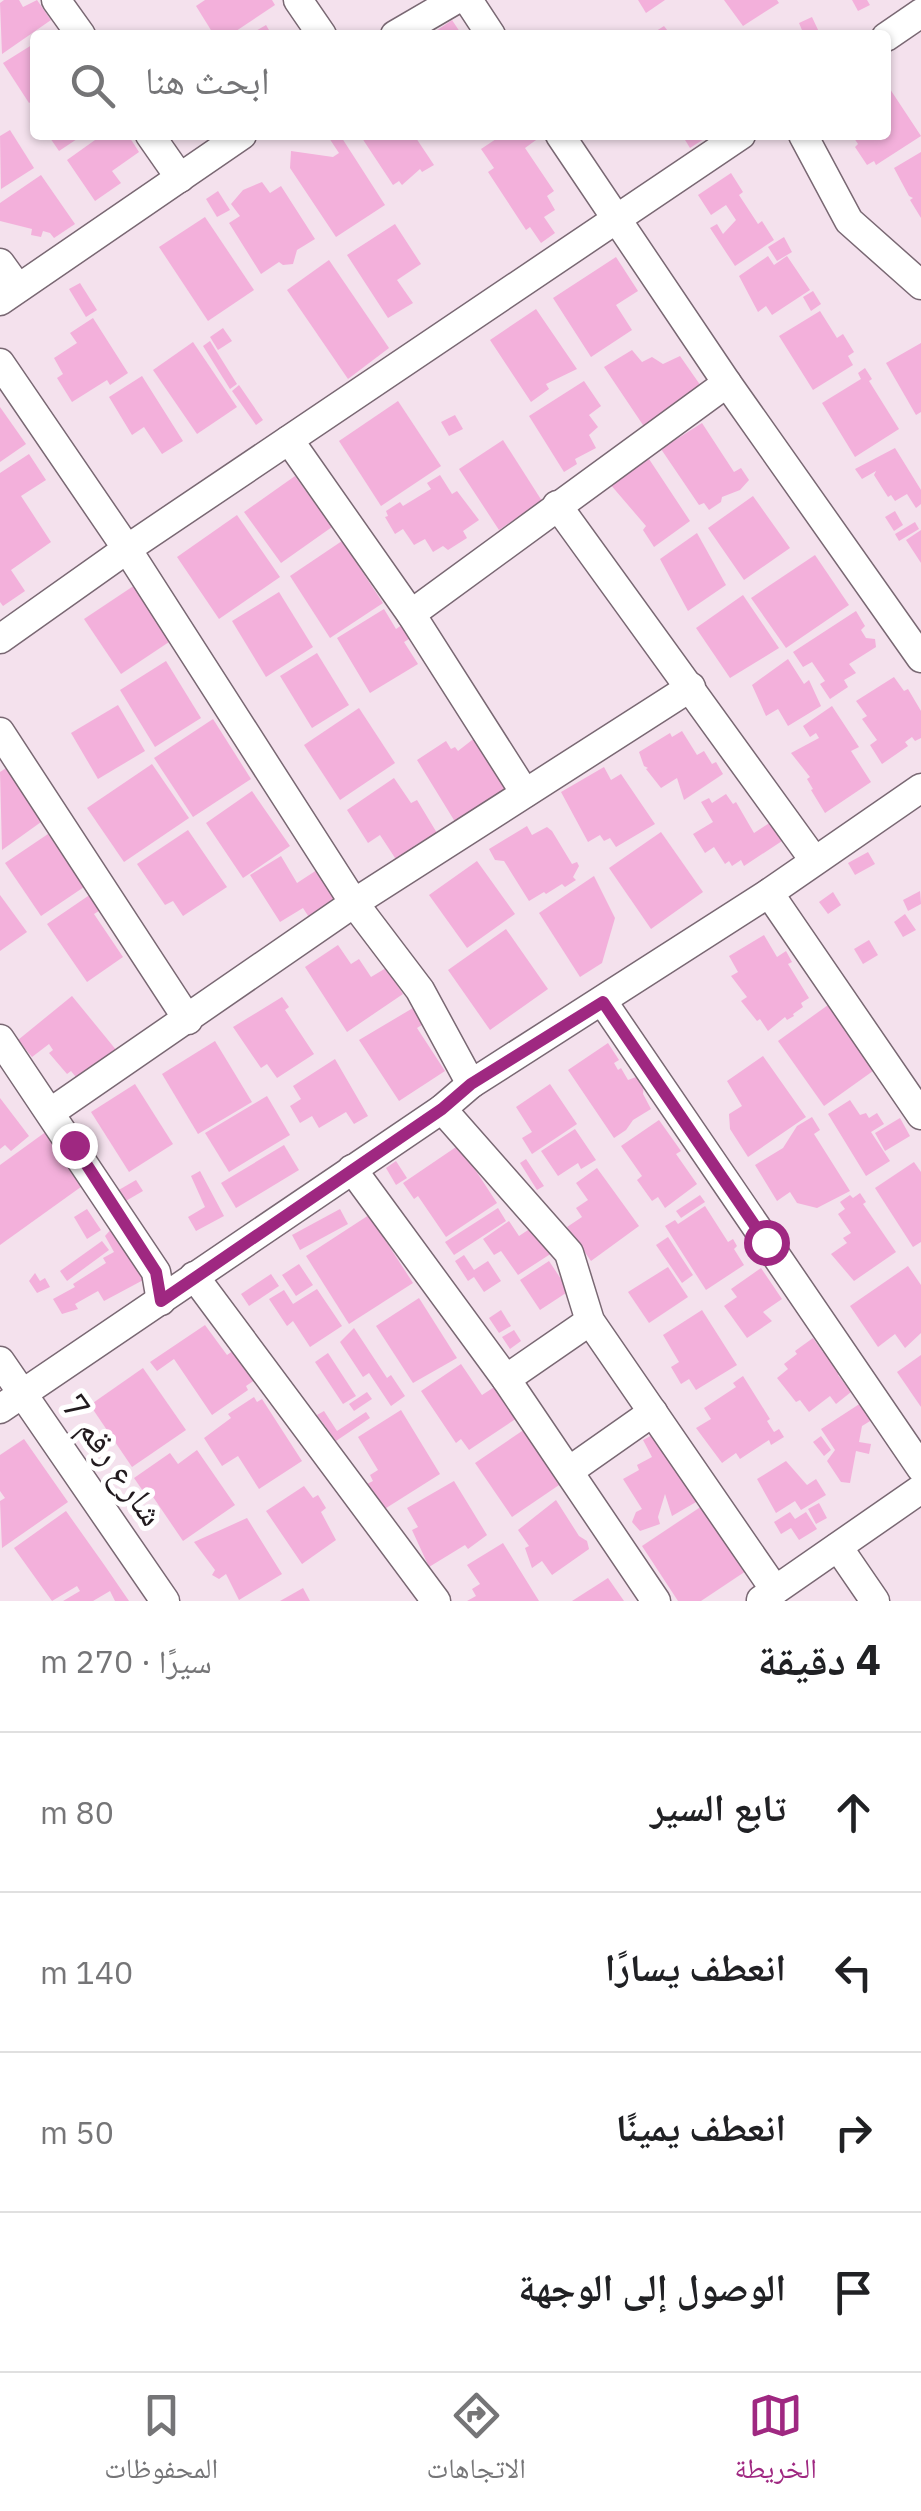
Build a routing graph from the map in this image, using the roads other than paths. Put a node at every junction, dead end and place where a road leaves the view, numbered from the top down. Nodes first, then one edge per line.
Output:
1 (56, 0) edge
2 (298, 0) edge
3 (455, 0) edge
4 (468, 0) edge
5 (921, 12) edge
6 (77, 30) edge
7 (319, 30) edge
8 (404, 30) edge
9 (489, 30) edge
10 (891, 33) edge
11 (153, 140) edge
12 (235, 140) edge
13 (563, 140) edge
14 (732, 140) edge
15 (806, 140) edge
16 (180, 178) junction
17 (616, 217) junction
18 (0, 263) edge
19 (921, 285) edge
20 (9, 295) edge
21 (0, 363) edge
22 (727, 382) junction
23 (289, 440) junction
24 (558, 505) junction
25 (126, 549) junction
26 (411, 614) junction
27 (0, 639) edge
28 (920, 654) edge
29 (691, 687) junction
30 (0, 732) edge
31 (921, 788) edge
32 (525, 793) junction
33 (814, 860) junction
34 (769, 893) junction
35 (354, 903) junction
36 (603, 1002) junction
37 (188, 1020) junction
38 (0, 1038) edge
39 (471, 1084) junction
40 (442, 1109) junction
41 (51, 1112) junction
42 (921, 1114) edge
43 (352, 1169) junction
44 (194, 1276) junction
45 (161, 1301) junction
46 (590, 1320) junction
47 (0, 1360) edge
48 (506, 1378) junction
49 (11, 1401) edge
50 (653, 1412) junction
51 (921, 1468) edge
52 (568, 1471) junction
53 (921, 1489) edge
54 (838, 1546) junction
55 (768, 1596) edge
56 (165, 1601) edge
57 (436, 1601) edge
58 (656, 1601) edge
59 (875, 1601) edge

1 - 6 street
2 - 7 street
3 - 8 street
4 - 9 street
5 - 10 street
11 - 16 street
12 - 16 street
13 - 17 street
14 - 17 street
15 - 19 street
16 - 20 street
17 - 22 street
17 - 23 street
18 - 20 street
21 - 25 street
22 - 24 street
22 - 28 street
23 - 25 street
23 - 26 street
24 - 26 street
24 - 29 street
25 - 27 street
25 - 35 street
26 - 32 street
29 - 32 street
29 - 33 street
30 - 37 street
31 - 33 street
32 - 35 street
33 - 34 street
34 - 36 street
34 - 42 street
35 - 37 street
35 - 39 street
36 - 39 street
36 - 51 street
37 - 41 street
38 - 41 street
39 - 40 street
40 - 43 street
40 - 46 street
41 - 45 street
43 - 44 street
43 - 48 street
44 - 45 street
44 - 57 street
45 - 49 street
46 - 48 street
46 - 50 street
47 - 49 street, شارع رقم 7
48 - 52 street
49 - 56 street, شارع رقم 7
50 - 52 street
50 - 55 street
52 - 58 street
53 - 54 street
54 - 55 street
54 - 59 street

